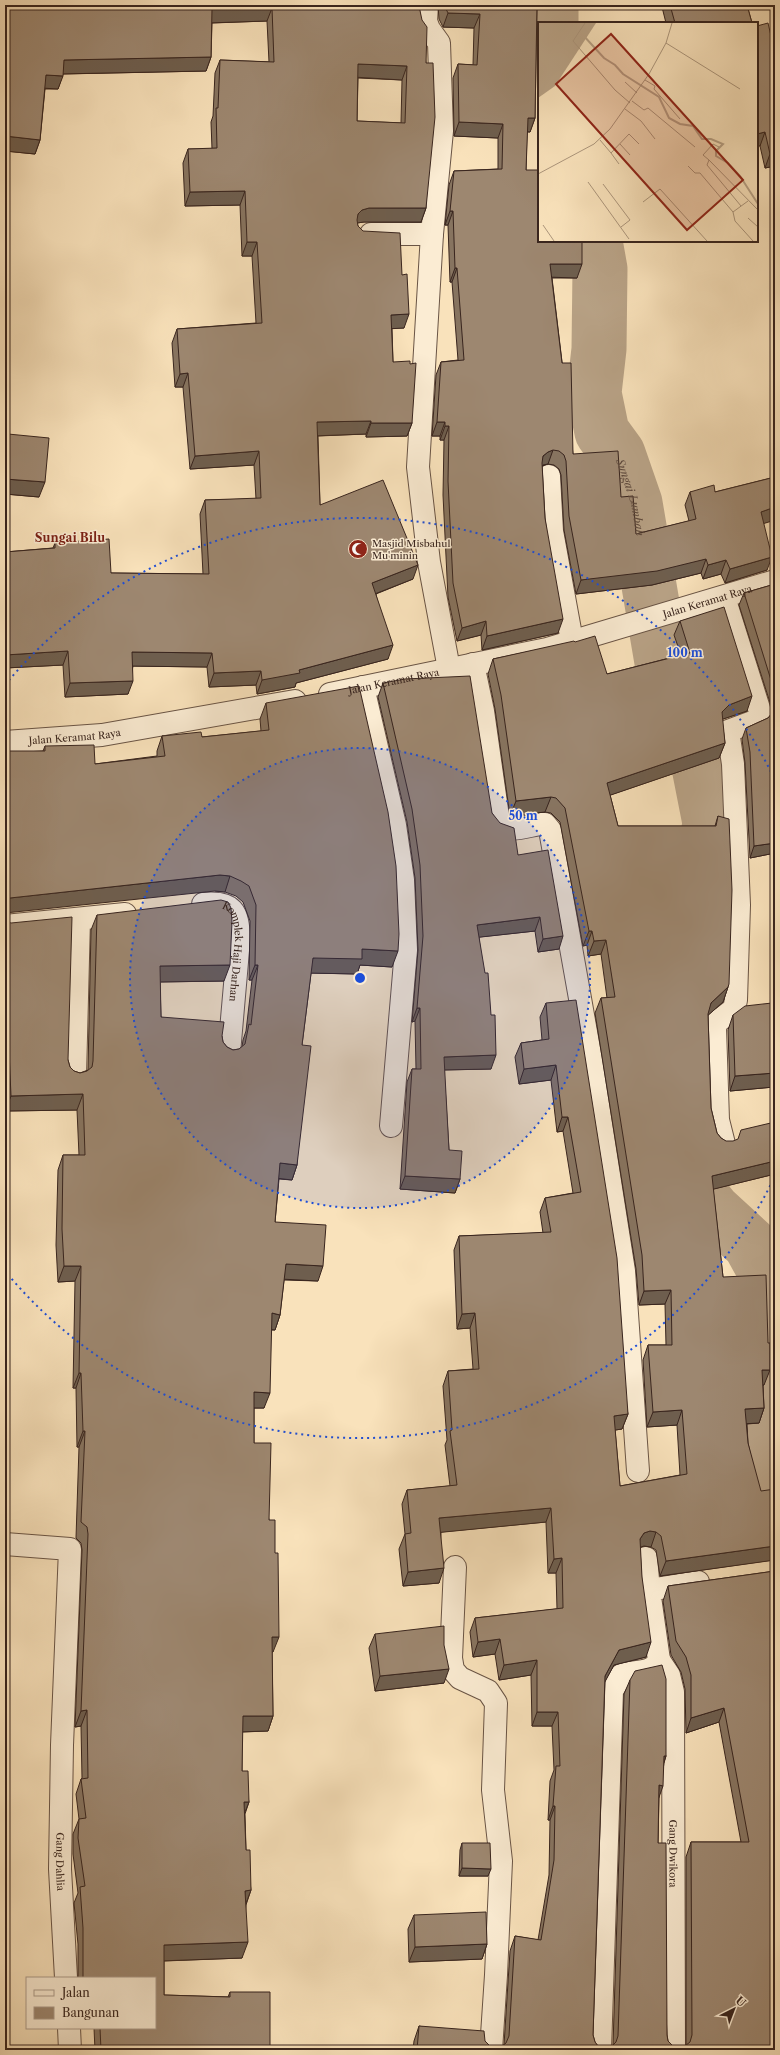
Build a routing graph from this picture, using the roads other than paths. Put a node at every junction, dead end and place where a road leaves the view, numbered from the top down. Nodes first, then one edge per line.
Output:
1 (427, 5) edge
2 (364, 234) edge
3 (432, 234) junction
4 (549, 476) dead end
5 (775, 581) edge
6 (724, 597) junction
7 (572, 641) junction
8 (473, 664) junction
9 (449, 669) junction
10 (363, 687) junction
11 (5, 742) edge
12 (186, 906) edge
13 (147, 911) edge
14 (78, 919) junction
15 (5, 926) edge
16 (229, 1054) edge
17 (75, 1076) edge
18 (391, 1126) dead end
19 (724, 1144) edge
20 (638, 1471) dead end
21 (5, 1544) edge
22 (646, 1558) dead end
23 (455, 1567) dead end
24 (721, 1579) edge
25 (649, 1590) junction
26 (659, 1660) junction
27 (66, 1977) edge
28 (69, 2029) edge
29 (70, 2050) edge
30 (490, 2050) edge
31 (600, 2050) edge
32 (674, 2050) edge

1 - 3 street
2 - 3 street
3 - 9 street
4 - 7 street
5 - 6 street, Jalan Keramat Raya
6 - 7 street, Jalan Keramat Raya
6 - 19 street
7 - 8 street, Jalan Keramat Raya
8 - 9 street, Jalan Keramat Raya
8 - 20 street
9 - 10 street, Jalan Keramat Raya
10 - 11 street, Jalan Keramat Raya
10 - 18 street
12 - 16 street, Komplek Haji Darhan
13 - 14 street
14 - 15 street
14 - 17 street
21 - 27 street, Gang Dahlia
22 - 25 street
23 - 30 street
24 - 25 street
25 - 26 street
26 - 31 street
26 - 32 street, Gang Dwikora
28 - 29 street

